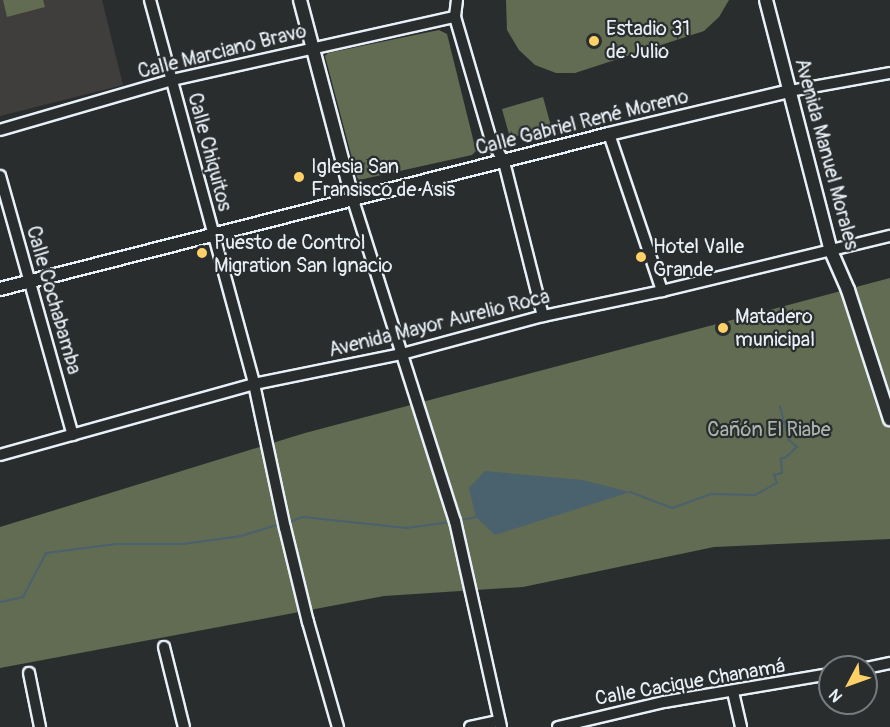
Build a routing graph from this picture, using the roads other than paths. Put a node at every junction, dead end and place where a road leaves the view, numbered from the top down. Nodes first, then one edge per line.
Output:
1 (150, 0) edge
2 (300, 0) edge
3 (766, 0) edge
4 (459, 1) edge
5 (455, 17) junction
6 (314, 48) junction
7 (890, 73) edge
8 (172, 80) junction
9 (790, 91) junction
10 (0, 130) edge
11 (609, 134) junction
12 (504, 162) junction
13 (0, 176) edge
14 (353, 200) junction
15 (214, 235) junction
16 (890, 236) edge
17 (831, 251) junction
18 (30, 282) junction
19 (0, 289) edge
20 (662, 291) junction
21 (543, 316) junction
22 (402, 354) junction
23 (254, 384) junction
24 (890, 419) edge
25 (73, 435) junction
26 (0, 455) edge
27 (164, 647) dead end
28 (29, 673) dead end
29 (818, 676) edge
30 (733, 692) junction
31 (500, 724) edge
32 (40, 727) edge
33 (184, 727) edge
34 (338, 727) edge
35 (470, 727) edge
36 (558, 727) edge
37 (741, 727) edge

1 - 8 street, Calle Chiquitos
2 - 6 street
3 - 9 street, Avenida Manuel Morales
4 - 5 street
5 - 6 street, Calle Marciano Bravo
5 - 12 street
6 - 8 street, Calle Marciano Bravo
6 - 14 street
7 - 9 street
8 - 10 street, Calle Marciano Bravo
8 - 15 street, Calle Chiquitos
9 - 11 street, Calle Gabriel René Moreno
9 - 17 street, Avenida Manuel Morales
11 - 12 street, Calle Gabriel René Moreno
11 - 20 street
12 - 14 street, Calle Gabriel René Moreno
12 - 21 street
13 - 18 street, Calle Cochabamba
14 - 15 street, Calle Gabriel René Moreno
14 - 22 street
15 - 18 street, Calle Gabriel René Moreno
15 - 23 street, Calle Chiquitos
16 - 17 street, Avenida Mayor Aurelio Roca
17 - 20 street, Avenida Mayor Aurelio Roca
17 - 24 street, Avenida Manuel Morales
18 - 19 street, Calle Gabriel René Moreno
18 - 25 street, Calle Cochabamba
20 - 21 street, Avenida Mayor Aurelio Roca
21 - 22 street, Avenida Mayor Aurelio Roca
22 - 23 street, Avenida Mayor Aurelio Roca
22 - 31 street
23 - 25 street, Avenida Mayor Aurelio Roca
23 - 34 street, Calle Chiquitos
25 - 26 street, Avenida Mayor Aurelio Roca
27 - 33 street
28 - 32 street
29 - 30 street, Calle Cacique Chanamá
30 - 36 street, Calle Cacique Chanamá
30 - 37 street
31 - 35 street

